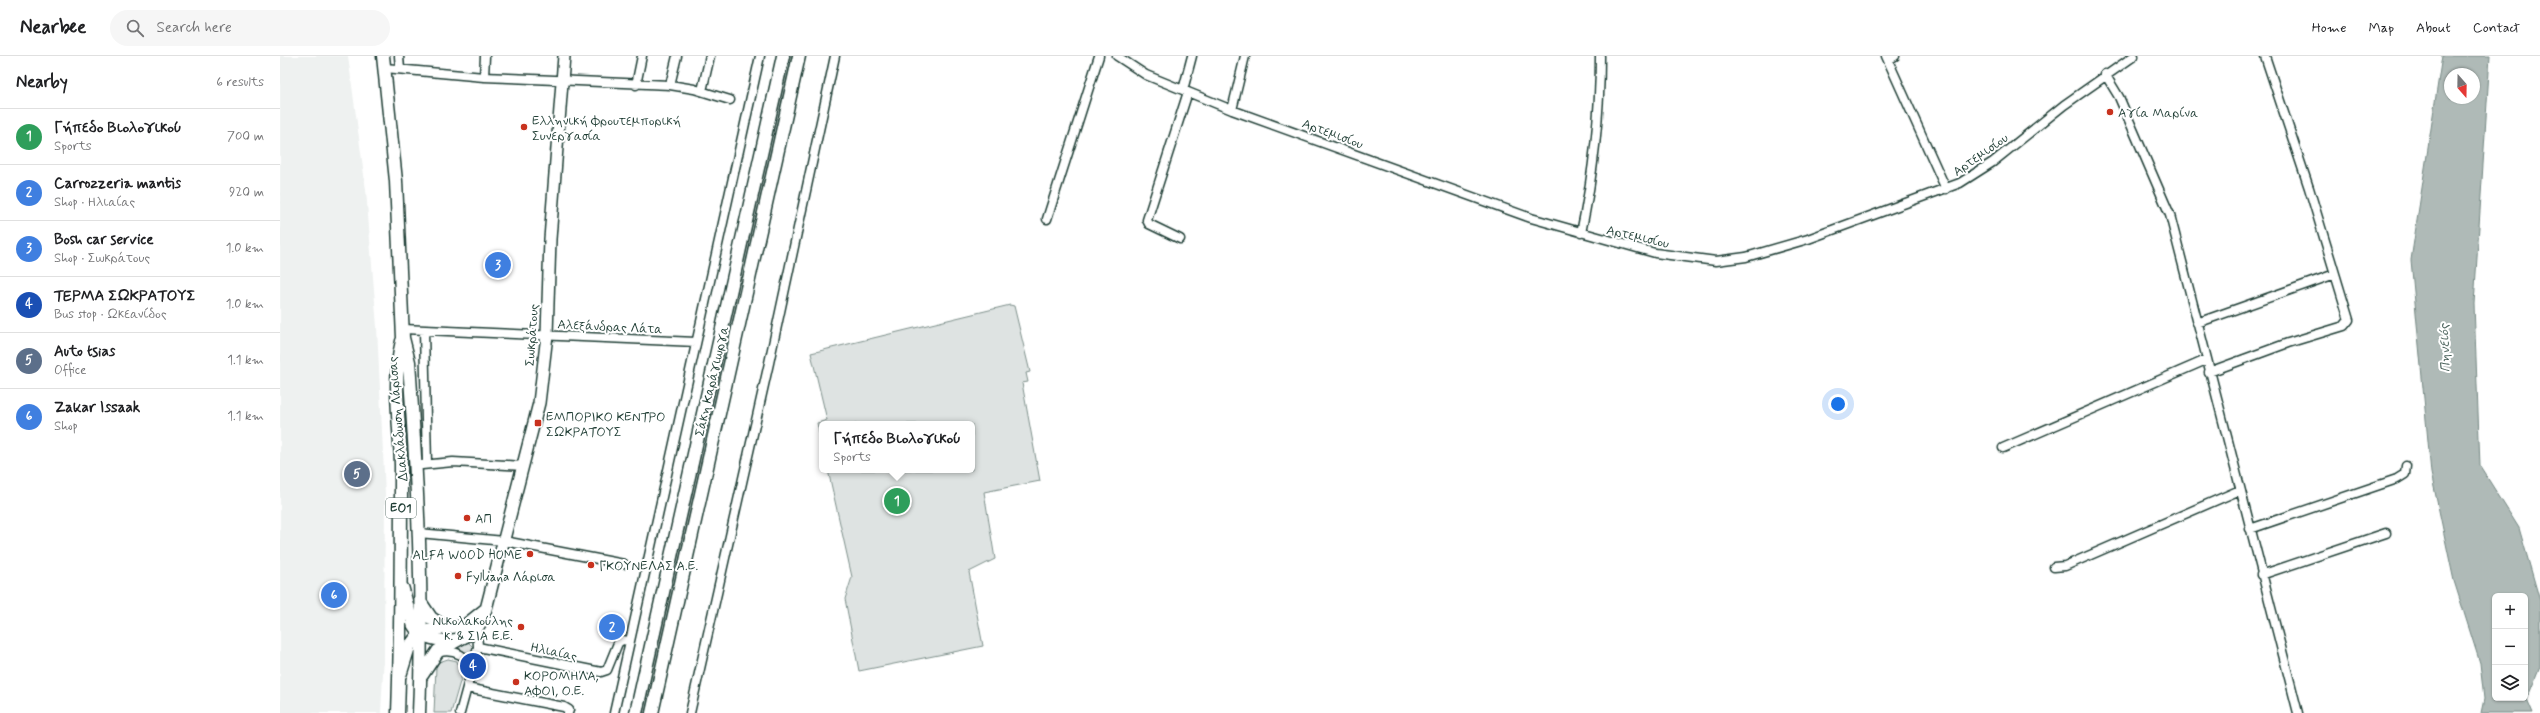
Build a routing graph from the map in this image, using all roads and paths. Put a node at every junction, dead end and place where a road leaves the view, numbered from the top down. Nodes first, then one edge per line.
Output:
1 (399, 56) edge
2 (484, 56) edge
3 (564, 56) edge
4 (642, 56) edge
5 (676, 56) edge
6 (710, 56) edge
7 (760, 56) edge
8 (783, 56) edge
9 (799, 56) edge
10 (835, 56) edge
11 (1099, 56) edge
12 (1117, 56) edge
13 (1192, 56) edge
14 (1245, 56) edge
15 (1600, 56) edge
16 (2134, 56) edge
17 (2265, 56) edge
18 (1890, 57) edge
19 (384, 62) edge
20 (400, 69) junction
21 (2105, 74) junction
22 (484, 77) junction
23 (563, 81) junction
24 (636, 85) junction
25 (670, 85) junction
26 (702, 91) junction
27 (1186, 91) junction
28 (730, 100) dead end
29 (1232, 110) junction
30 (1946, 189) junction
31 (1047, 220) dead end
32 (1581, 233) junction
33 (1180, 239) dead end
34 (2335, 274) junction
35 (2197, 323) junction
36 (424, 330) junction
37 (403, 334) junction
38 (546, 336) junction
39 (696, 342) junction
40 (2206, 360) junction
41 (2209, 372) junction
42 (2003, 448) dead end
43 (422, 465) junction
44 (523, 466) junction
45 (2406, 466) dead end
46 (2240, 490) junction
47 (2250, 529) junction
48 (419, 533) junction
49 (2386, 533) dead end
50 (504, 541) junction
51 (624, 564) dead end
52 (2054, 567) dead end
53 (2261, 575) junction
54 (401, 582) junction
55 (420, 601) junction
56 (486, 609) junction
57 (446, 628) junction
58 (477, 629) junction
59 (421, 634) junction
60 (466, 636) junction
61 (629, 641) junction
62 (478, 647) junction
63 (436, 653) junction
64 (473, 671) junction
65 (421, 676) junction
66 (399, 678) junction
67 (468, 688) junction
68 (568, 711) edge
69 (398, 713) edge
70 (419, 713) edge
71 (460, 713) edge
72 (614, 713) edge
73 (636, 713) edge
74 (652, 713) edge
75 (690, 713) edge
76 (2298, 713) edge

1 - 20 street
2 - 22 street
3 - 23 main road, Σωκράτους
4 - 24 street
5 - 25 street
6 - 26 street
7 - 39 street
8 - 73 main road, Σάκη Καράγιωργα
9 - 74 main road, Σάκη Καράγιωργα
10 - 75 street
11 - 31 street
12 - 27 street, Αρτεμισίου
13 - 27 street
14 - 29 street
15 - 32 street
16 - 21 street, Αρτεμισίου
17 - 34 street
18 - 30 street
19 - 20 street
19 - 37 main road, Διακλάδωση Λάρισας / ΕΟ1
20 - 22 street
21 - 30 street, Αρτεμισίου
21 - 35 street
22 - 23 street
23 - 24 street
23 - 38 main road, Σωκράτους
24 - 25 street
25 - 26 street
26 - 28 street
27 - 29 street, Αρτεμισίου
27 - 33 street
29 - 32 street, Αρτεμισίου
30 - 32 street, Αρτεμισίου
34 - 35 street
34 - 41 street
35 - 40 street
36 - 37 street, Αλεξάνδρας Λάτα
36 - 38 street, Αλεξάνδρας Λάτα
36 - 43 street
37 - 43 main road, Διακλάδωση Λάρισας / ΕΟ1
37 - 54 main road, Διακλάδωση Λάρισας / ΕΟ1
38 - 39 street, Αλεξάνδρας Λάτα
38 - 44 main road, Σωκράτους
39 - 61 street
40 - 41 street
40 - 42 street
41 - 46 street
43 - 44 street
43 - 48 main road, Διακλάδωση Λάρισας / ΕΟ1
44 - 50 main road, Σωκράτους
45 - 47 street
46 - 47 street
46 - 52 street
47 - 53 street
48 - 50 street
48 - 55 main road, Διακλάδωση Λάρισας / ΕΟ1
49 - 53 street
50 - 51 street
50 - 56 main road, Σωκράτους
53 - 76 street
54 - 59 main road
54 - 66 main road, Διακλάδωση Λάρισας / ΕΟ1
55 - 57 main road
55 - 59 main road, Διακλάδωση Λάρισας / ΕΟ1
56 - 57 main road
56 - 58 main road, Σωκράτους
57 - 59 main road
58 - 60 main road
58 - 62 street
59 - 60 main road
59 - 65 main road, Διακλάδωση Λάρισας / ΕΟ1
59 - 66 main road
60 - 63 main road
61 - 62 street, Ηλιαίας
61 - 72 street
62 - 64 street
63 - 64 street
63 - 65 main road
64 - 67 street
65 - 70 main road, Διακλάδωση Λάρισας / ΕΟ1
66 - 69 main road, Διακλάδωση Λάρισας / ΕΟ1
67 - 68 street
67 - 71 street

